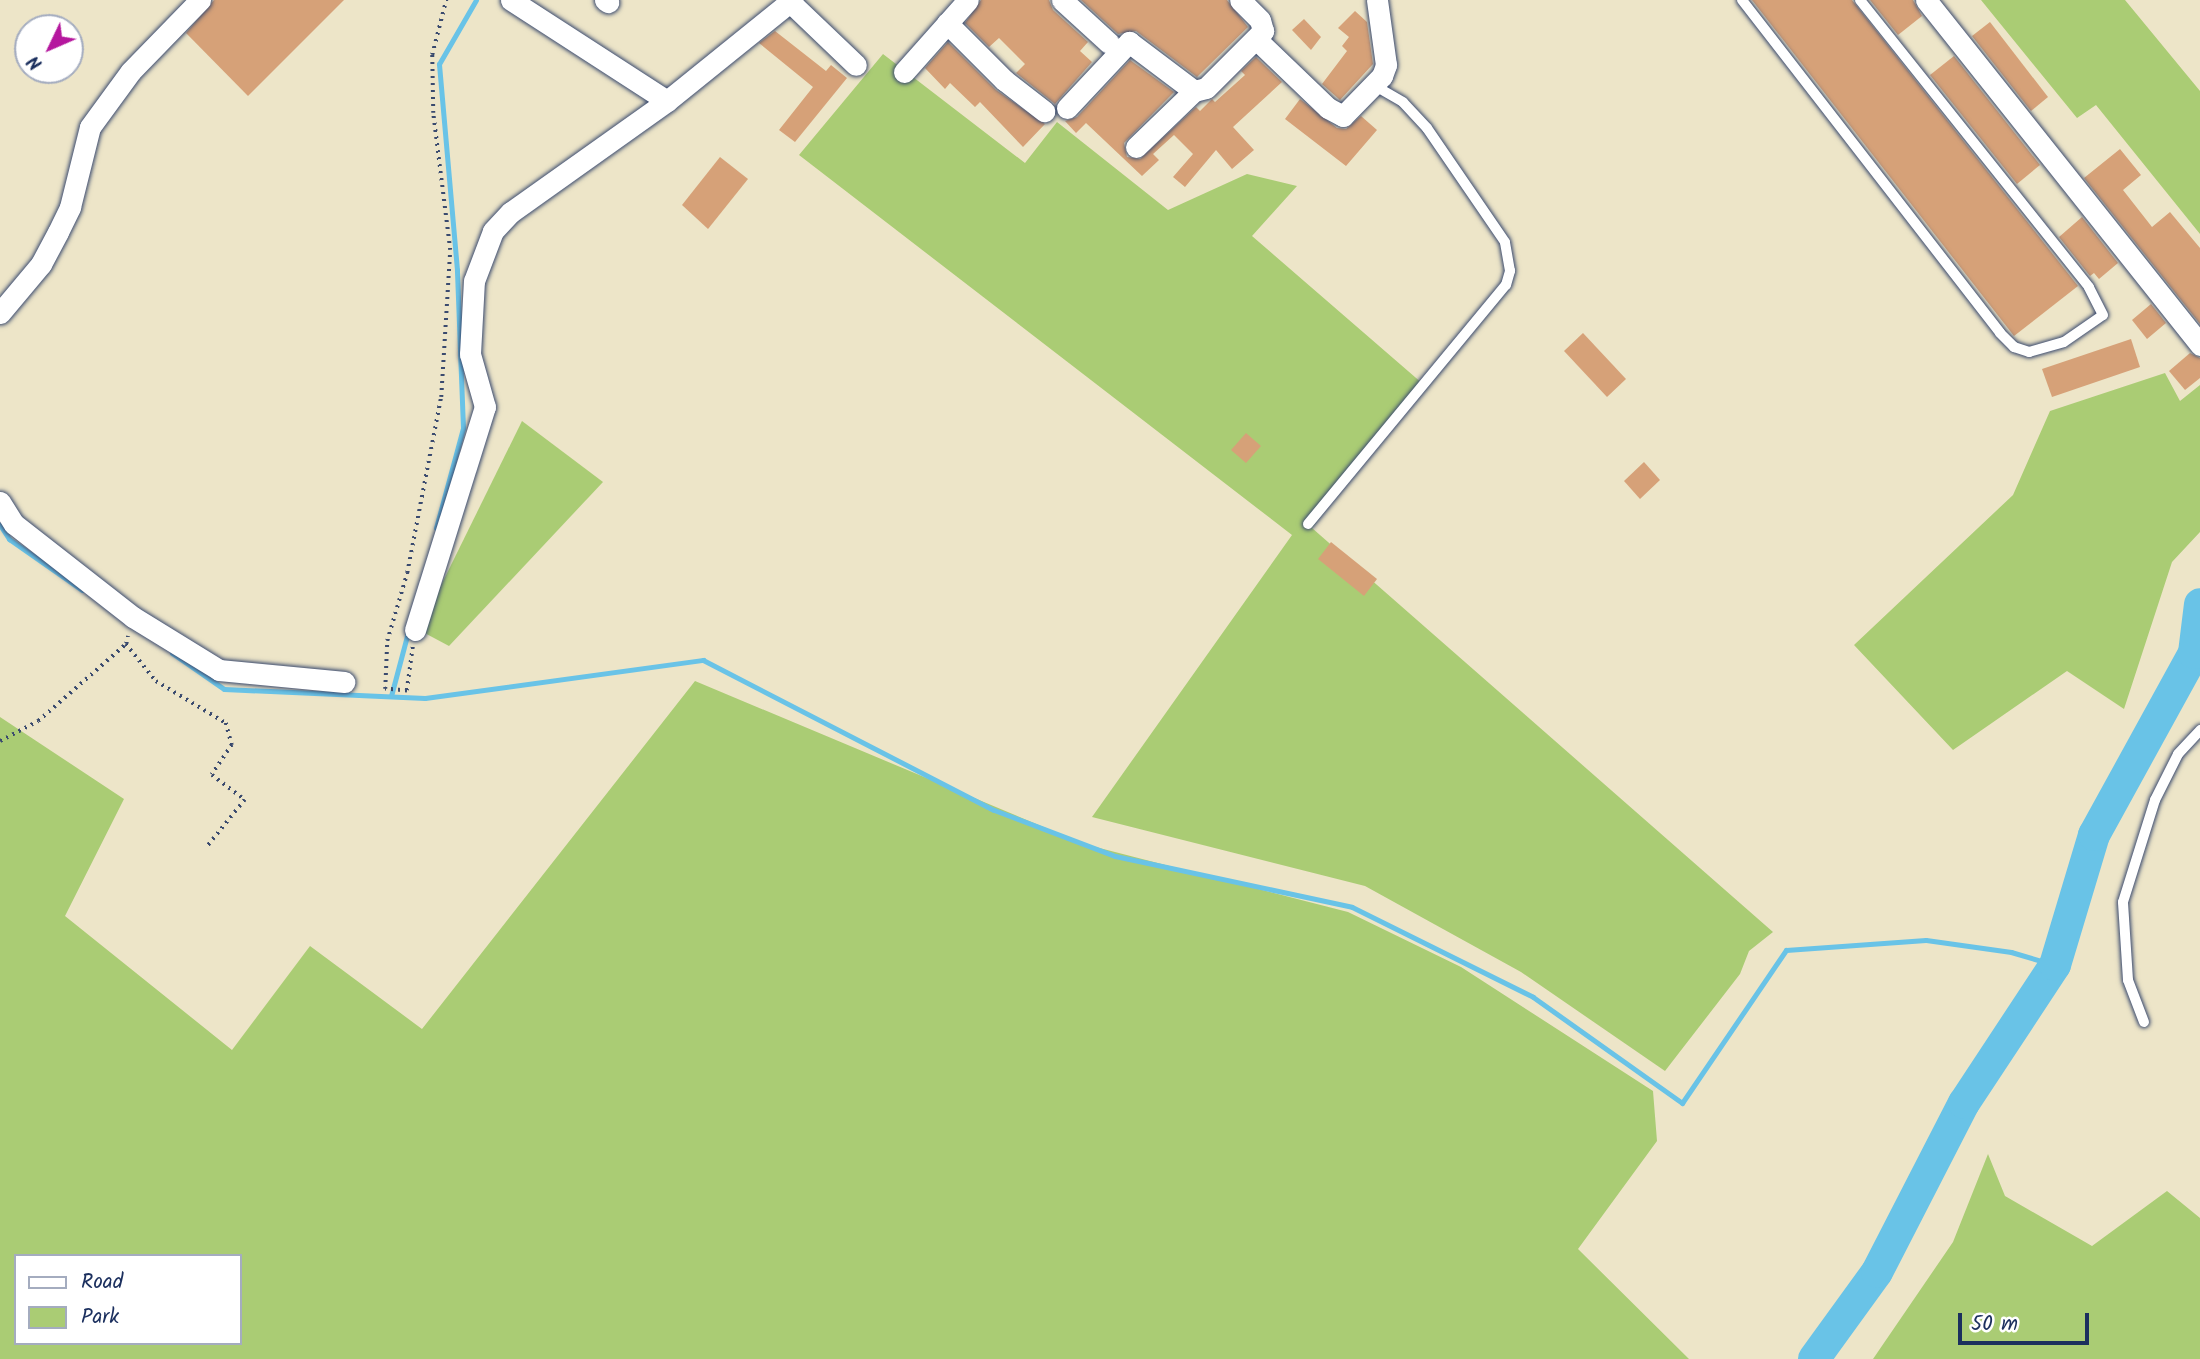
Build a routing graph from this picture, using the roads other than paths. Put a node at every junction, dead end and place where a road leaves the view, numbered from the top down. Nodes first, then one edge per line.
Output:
1 (200, 0) edge
2 (511, 0) edge
3 (968, 0) edge
4 (1062, 0) edge
5 (1240, 0) edge
6 (1377, 0) edge
7 (1742, 0) edge
8 (1860, 0) edge
9 (1926, 0) edge
10 (791, 1) edge
11 (947, 23) junction
12 (1256, 39) junction
13 (1109, 43) dead end
14 (856, 65) dead end
15 (904, 72) dead end
16 (1374, 85) junction
17 (1195, 91) junction
18 (667, 101) junction
19 (1067, 108) dead end
20 (1044, 111) dead end
21 (1136, 147) dead end
22 (0, 313) edge
23 (2200, 345) edge
24 (0, 502) edge
25 (1308, 524) dead end
26 (415, 630) road end
27 (344, 682) dead end
28 (2200, 730) edge
29 (2144, 1021) dead end

1 - 22 street
2 - 18 street
3 - 11 street
4 - 13 street
5 - 12 street
6 - 16 street
7 - 8 lane
9 - 23 street
10 - 14 street
10 - 18 street
11 - 15 street
11 - 20 street
12 - 16 street
12 - 17 street
16 - 25 lane
17 - 19 street
17 - 21 street
18 - 26 street
24 - 27 street
28 - 29 lane

